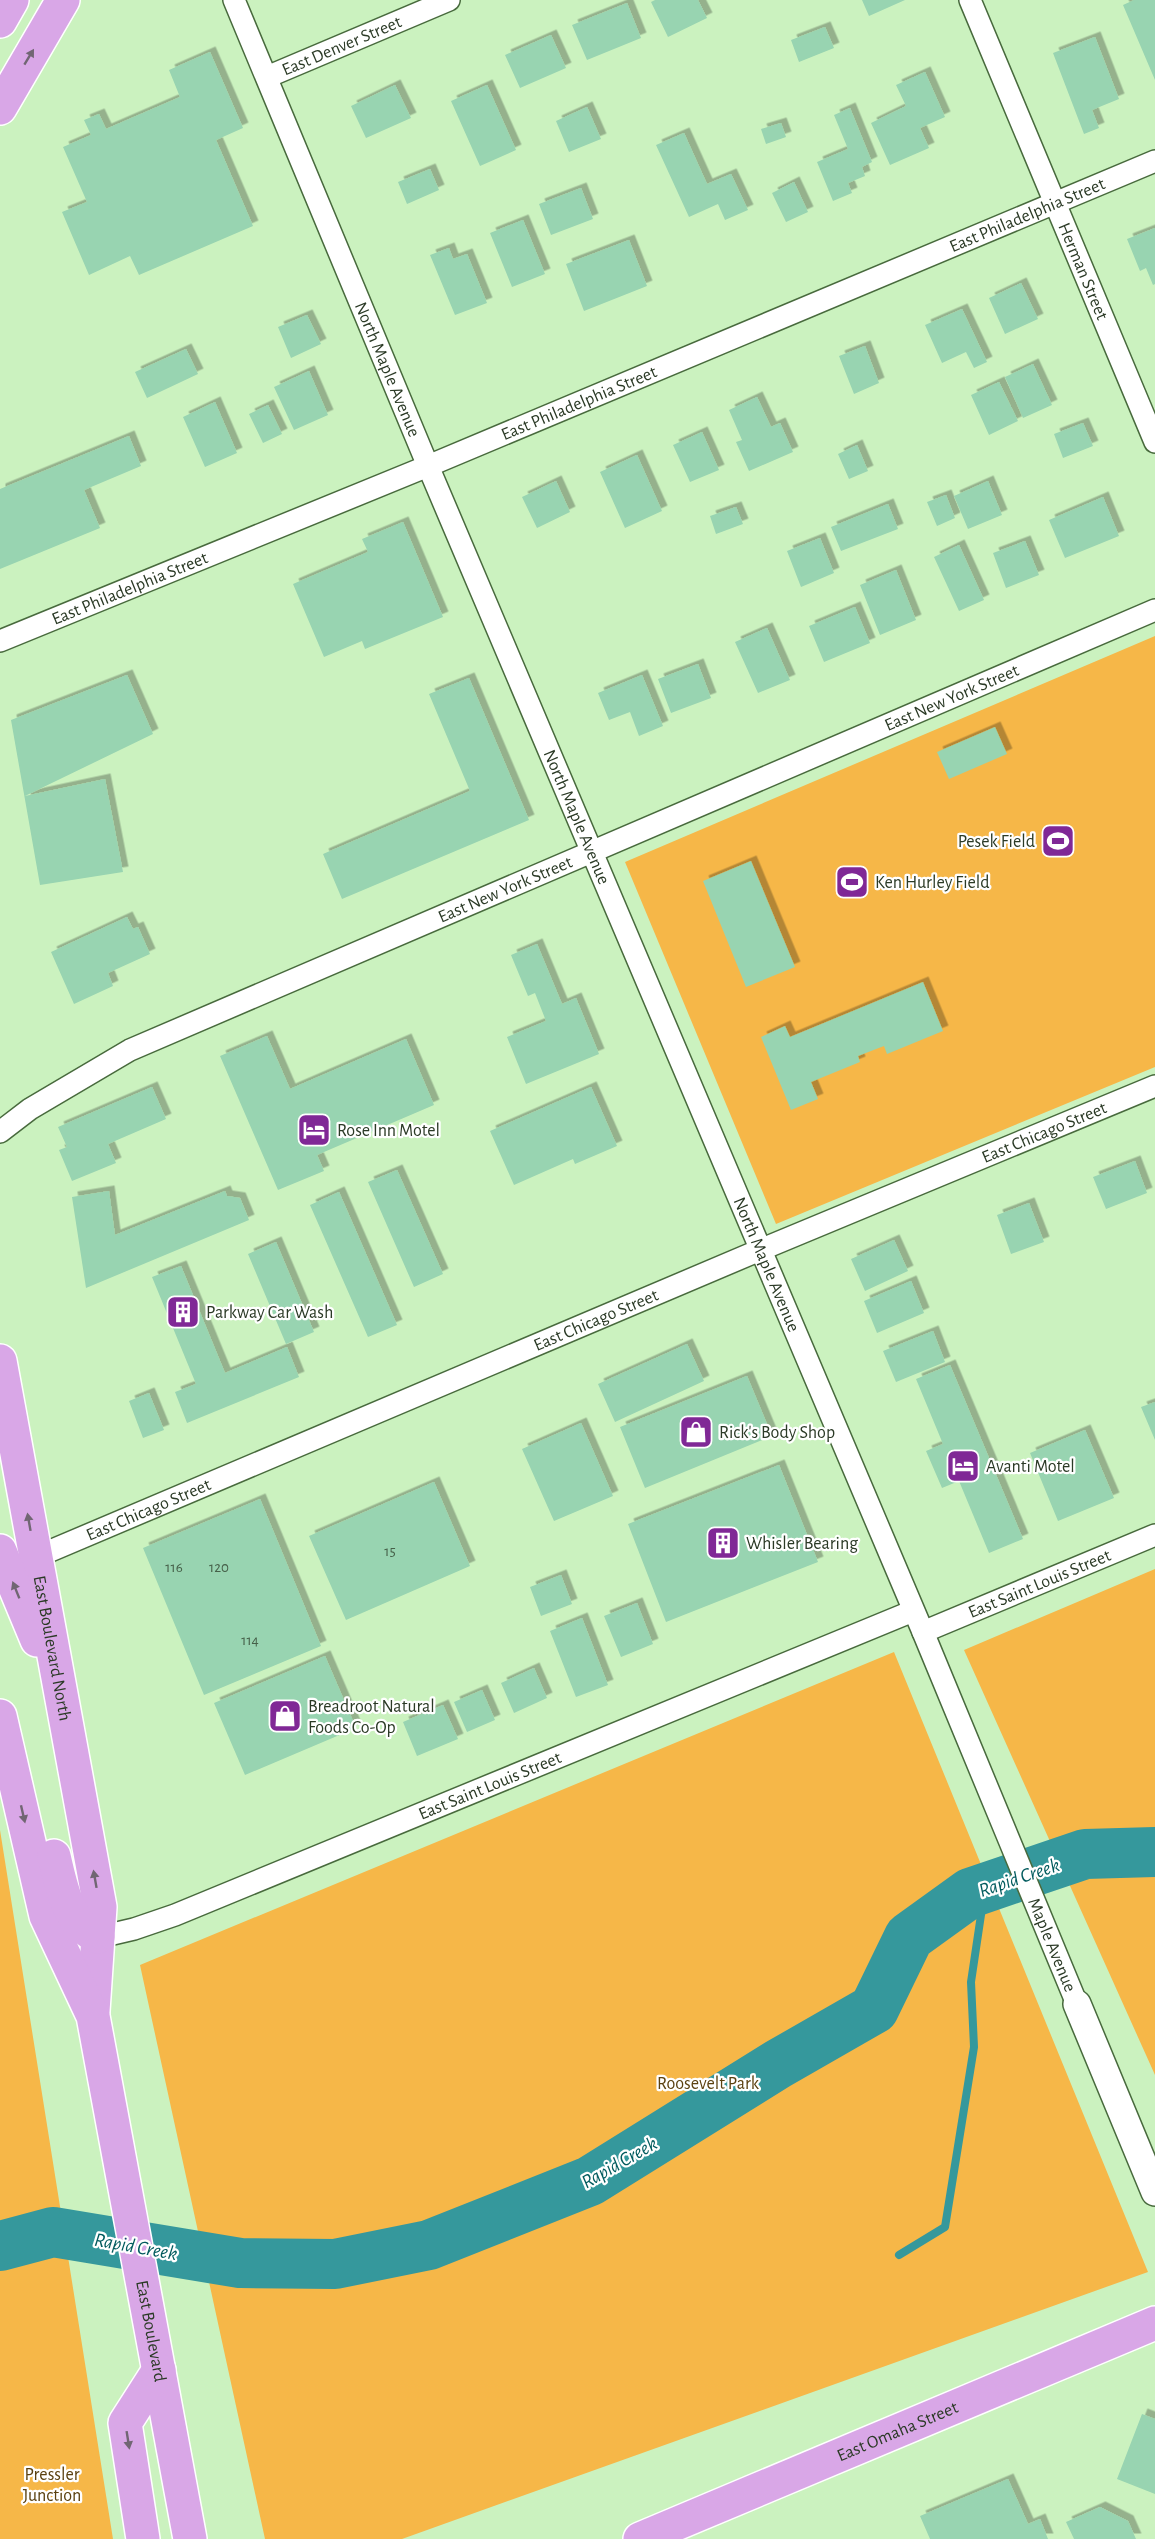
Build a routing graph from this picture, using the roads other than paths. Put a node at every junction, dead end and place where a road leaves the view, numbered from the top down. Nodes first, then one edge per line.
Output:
1 (12, 0) edge
2 (63, 0) edge
3 (234, 0) edge
4 (449, 0) edge
5 (970, 0) edge
6 (0, 21) edge
7 (267, 77) junction
8 (0, 108) edge
9 (1155, 161) edge
10 (1054, 204) junction
11 (1155, 442) edge
12 (428, 466) junction
13 (1155, 610) edge
14 (0, 641) edge
15 (591, 850) junction
16 (1155, 1086) edge
17 (0, 1132) edge
18 (760, 1250) junction
19 (0, 1361) edge
20 (1155, 1535) edge
21 (0, 1551) edge
22 (36, 1557) junction
23 (914, 1611) junction
24 (923, 1632) junction
25 (0, 1702) edge
26 (62, 1703) junction
27 (0, 1716) edge
28 (98, 1937) junction
29 (61, 1947) junction
30 (1077, 2004) joint
31 (93, 2016) junction
32 (1155, 2192) edge
33 (1155, 2323) edge
34 (159, 2370) junction
35 (143, 2539) edge
36 (190, 2539) edge
37 (640, 2539) edge

1 - 6 main road
8 -> 2 main road
3 - 7 street, North Maple Avenue
4 - 7 street, East Denver Street
5 - 10 street, Herman Street
7 - 12 street, North Maple Avenue
9 - 10 street, East Philadelphia Street
10 - 11 street, Herman Street
10 - 12 street, East Philadelphia Street
12 - 14 street, East Philadelphia Street
12 - 15 street, North Maple Avenue
13 - 15 street, East New York Street
15 - 17 street, East New York Street
15 - 18 street, North Maple Avenue
16 - 18 street, East Chicago Street
18 - 22 street, East Chicago Street
18 - 23 street, North Maple Avenue
22 -> 19 main road, East Boulevard North
20 - 24 street, East Saint Louis Street
26 -> 21 main road
22 - 26 main road, East Boulevard North
23 - 24 street, North Maple Avenue
23 - 28 street, East Saint Louis Street
24 - 30 street, Maple Avenue
25 - 28 main road
28 -> 26 main road, East Boulevard North
27 -> 29 main road
28 - 29 street, East Saint Louis Street
28 - 31 main road, East Boulevard
29 - 31 main road, East Boulevard
30 - 32 street, Maple Avenue
31 - 34 main road, East Boulevard
33 - 37 main road, East Omaha Street
34 -> 35 main road
34 - 36 main road, East Boulevard

